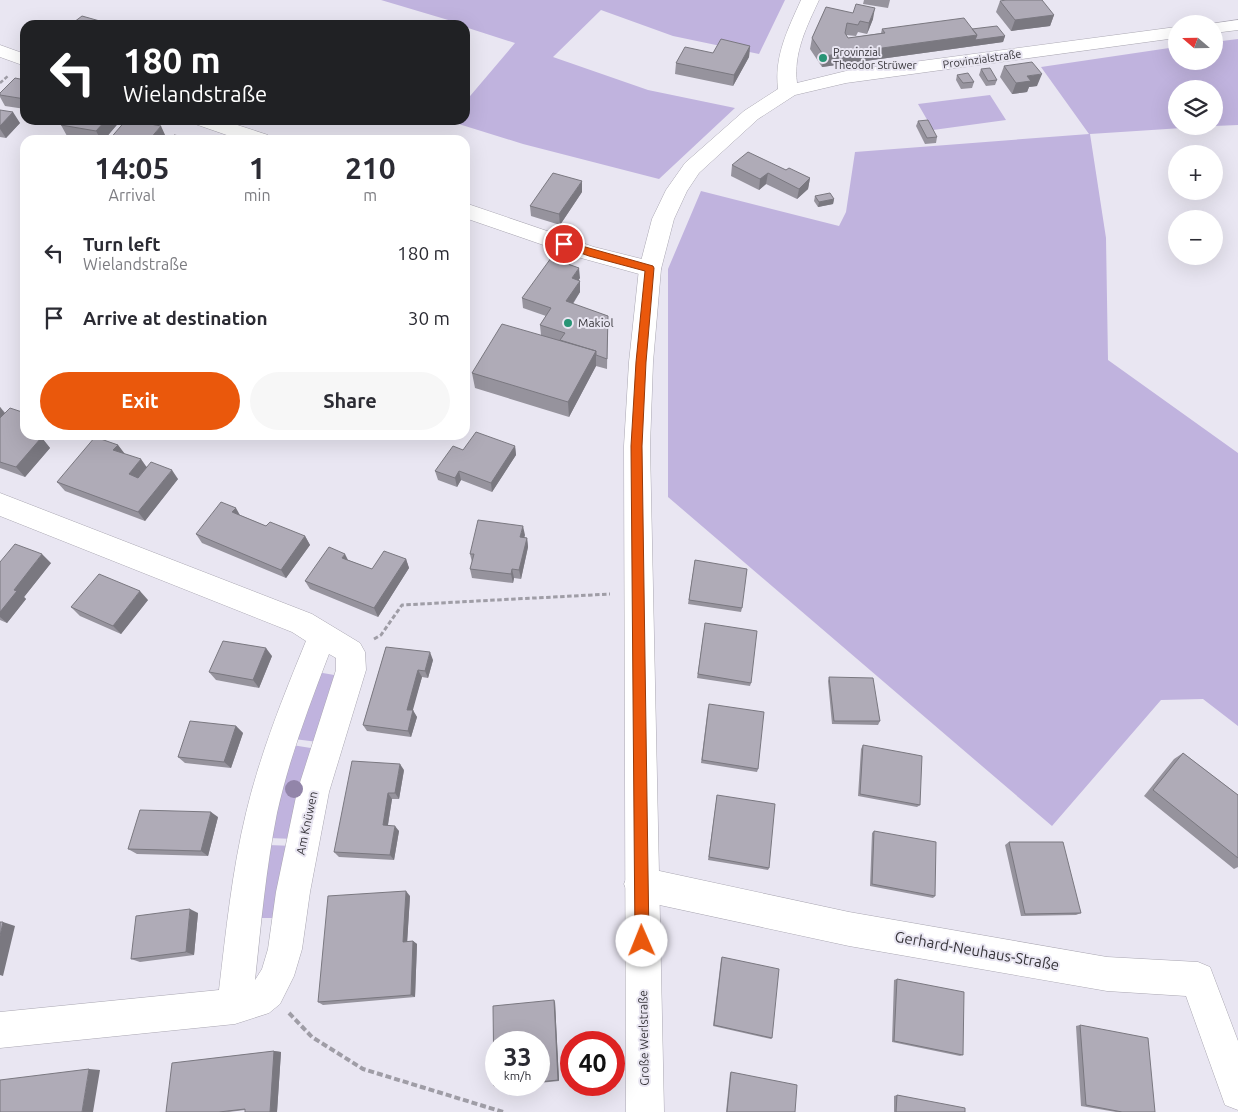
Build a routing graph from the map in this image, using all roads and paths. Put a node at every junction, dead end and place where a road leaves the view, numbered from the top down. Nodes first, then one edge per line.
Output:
1 (810, 0) edge
2 (1238, 25) edge
3 (1223, 27) edge
4 (1168, 34) edge
5 (0, 51) edge
6 (20, 58) edge
7 (788, 91) junction
8 (216, 125) edge
9 (246, 135) edge
10 (470, 212) edge
11 (650, 268) junction
12 (0, 504) edge
13 (638, 592) junction
14 (322, 636) junction
15 (350, 652) junction
16 (641, 884) junction
17 (268, 992) junction
18 (235, 1006) junction
19 (0, 1030) edge
20 (1238, 1092) edge
21 (503, 1112) edge
22 (645, 1112) edge

1 - 7 street
2 - 3 street
4 - 7 street, Provinzialstraße
5 - 6 street
7 - 11 street, Große Werlstraße
8 - 9 street
10 - 11 street
11 - 13 street, Große Werlstraße
12 - 14 street
13 - 15 path
13 - 16 street, Große Werlstraße
14 - 15 street
14 - 18 street
15 - 17 street, Am Knüwen
16 - 20 street, Gerhard-Neuhaus-Straße
16 - 22 street, Große Werlstraße
17 - 18 street
17 - 21 path
18 - 19 street

